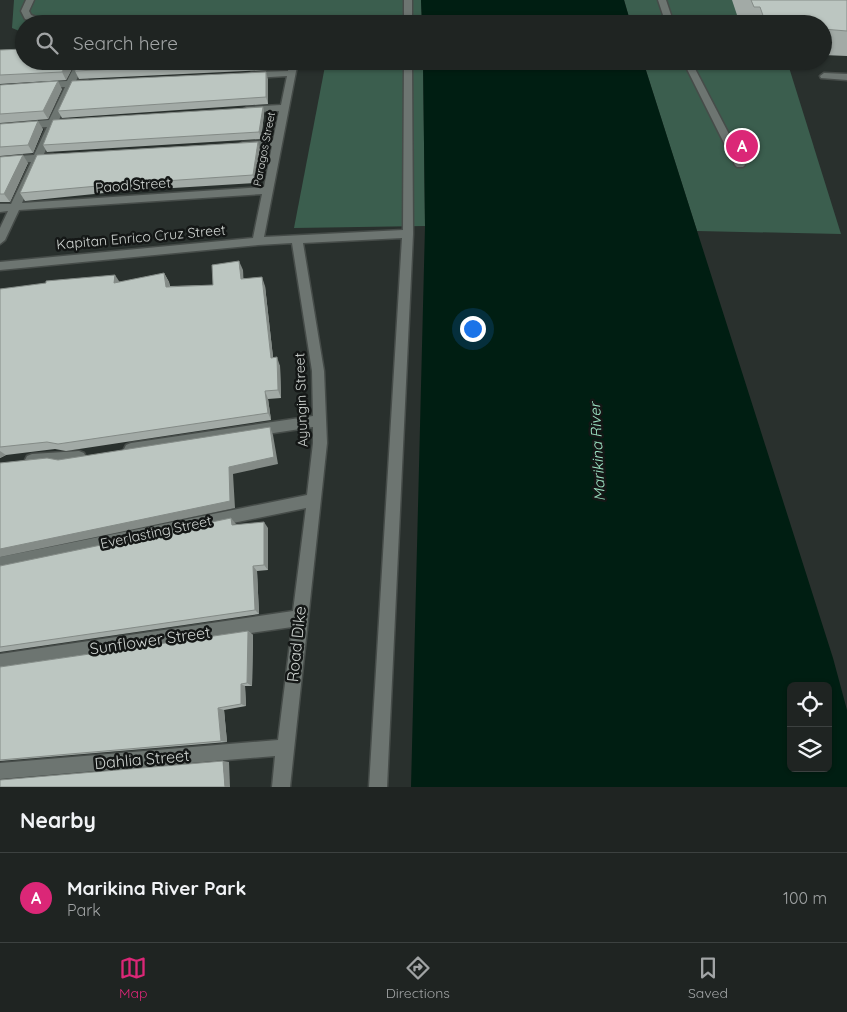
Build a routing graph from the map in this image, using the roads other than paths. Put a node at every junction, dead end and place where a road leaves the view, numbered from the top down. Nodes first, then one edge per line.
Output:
1 (30, 0) edge
2 (408, 0) edge
3 (662, 0) edge
4 (27, 15) edge
5 (408, 15) edge
6 (667, 15) edge
7 (77, 70) edge
8 (293, 70) edge
9 (408, 70) edge
10 (692, 70) edge
11 (292, 74) junction
12 (244, 76) edge
13 (824, 76) dead end
14 (847, 77) edge
15 (99, 83) edge
16 (70, 84) junction
17 (35, 86) edge
18 (285, 108) junction
19 (236, 111) edge
20 (82, 121) edge
21 (53, 123) junction
22 (0, 127) edge
23 (278, 142) junction
24 (230, 146) edge
25 (66, 156) edge
26 (37, 158) junction
27 (0, 160) edge
28 (740, 165) dead end
29 (268, 190) junction
30 (14, 207) junction
31 (0, 208) edge
32 (408, 234) junction
33 (0, 238) edge
34 (292, 240) junction
35 (258, 241) junction
36 (0, 266) edge
37 (319, 421) junction
38 (118, 451) edge
39 (91, 455) edge
40 (16, 462) edge
41 (313, 500) junction
42 (0, 564) edge
43 (299, 618) junction
44 (0, 662) edge
45 (285, 749) junction
46 (0, 771) edge
47 (281, 787) edge
48 (378, 787) edge

1 - 4 street
2 - 5 street
3 - 6 street
7 - 16 street
8 - 11 street, Paragos Street
9 - 32 street
10 - 28 street
11 - 12 street
11 - 18 street, Paragos Street
13 - 14 street
15 - 16 street
16 - 17 street
16 - 21 street
18 - 19 street
18 - 23 street, Paragos Street
20 - 21 street
21 - 22 street
21 - 26 street
23 - 24 street
23 - 29 street, Paragos Street
25 - 26 street
26 - 27 street
26 - 30 street
29 - 30 street, Paod Street
29 - 35 street, Paragos Street
30 - 31 street, Paod Street
30 - 33 street
32 - 34 street, Kapitan Enrico Cruz Street
32 - 48 street
34 - 35 street, Kapitan Enrico Cruz Street
34 - 37 street, Ayungin Street
35 - 36 street, Kapitan Enrico Cruz Street
37 - 38 street
37 - 41 street, Ayungin Street
39 - 40 street
41 - 42 street, Everlasting Street
41 - 43 street, Road Dike
43 - 44 street, Sunflower Street
43 - 45 street, Road Dike
45 - 46 street, Dahlia Street
45 - 47 street, Road Dike

